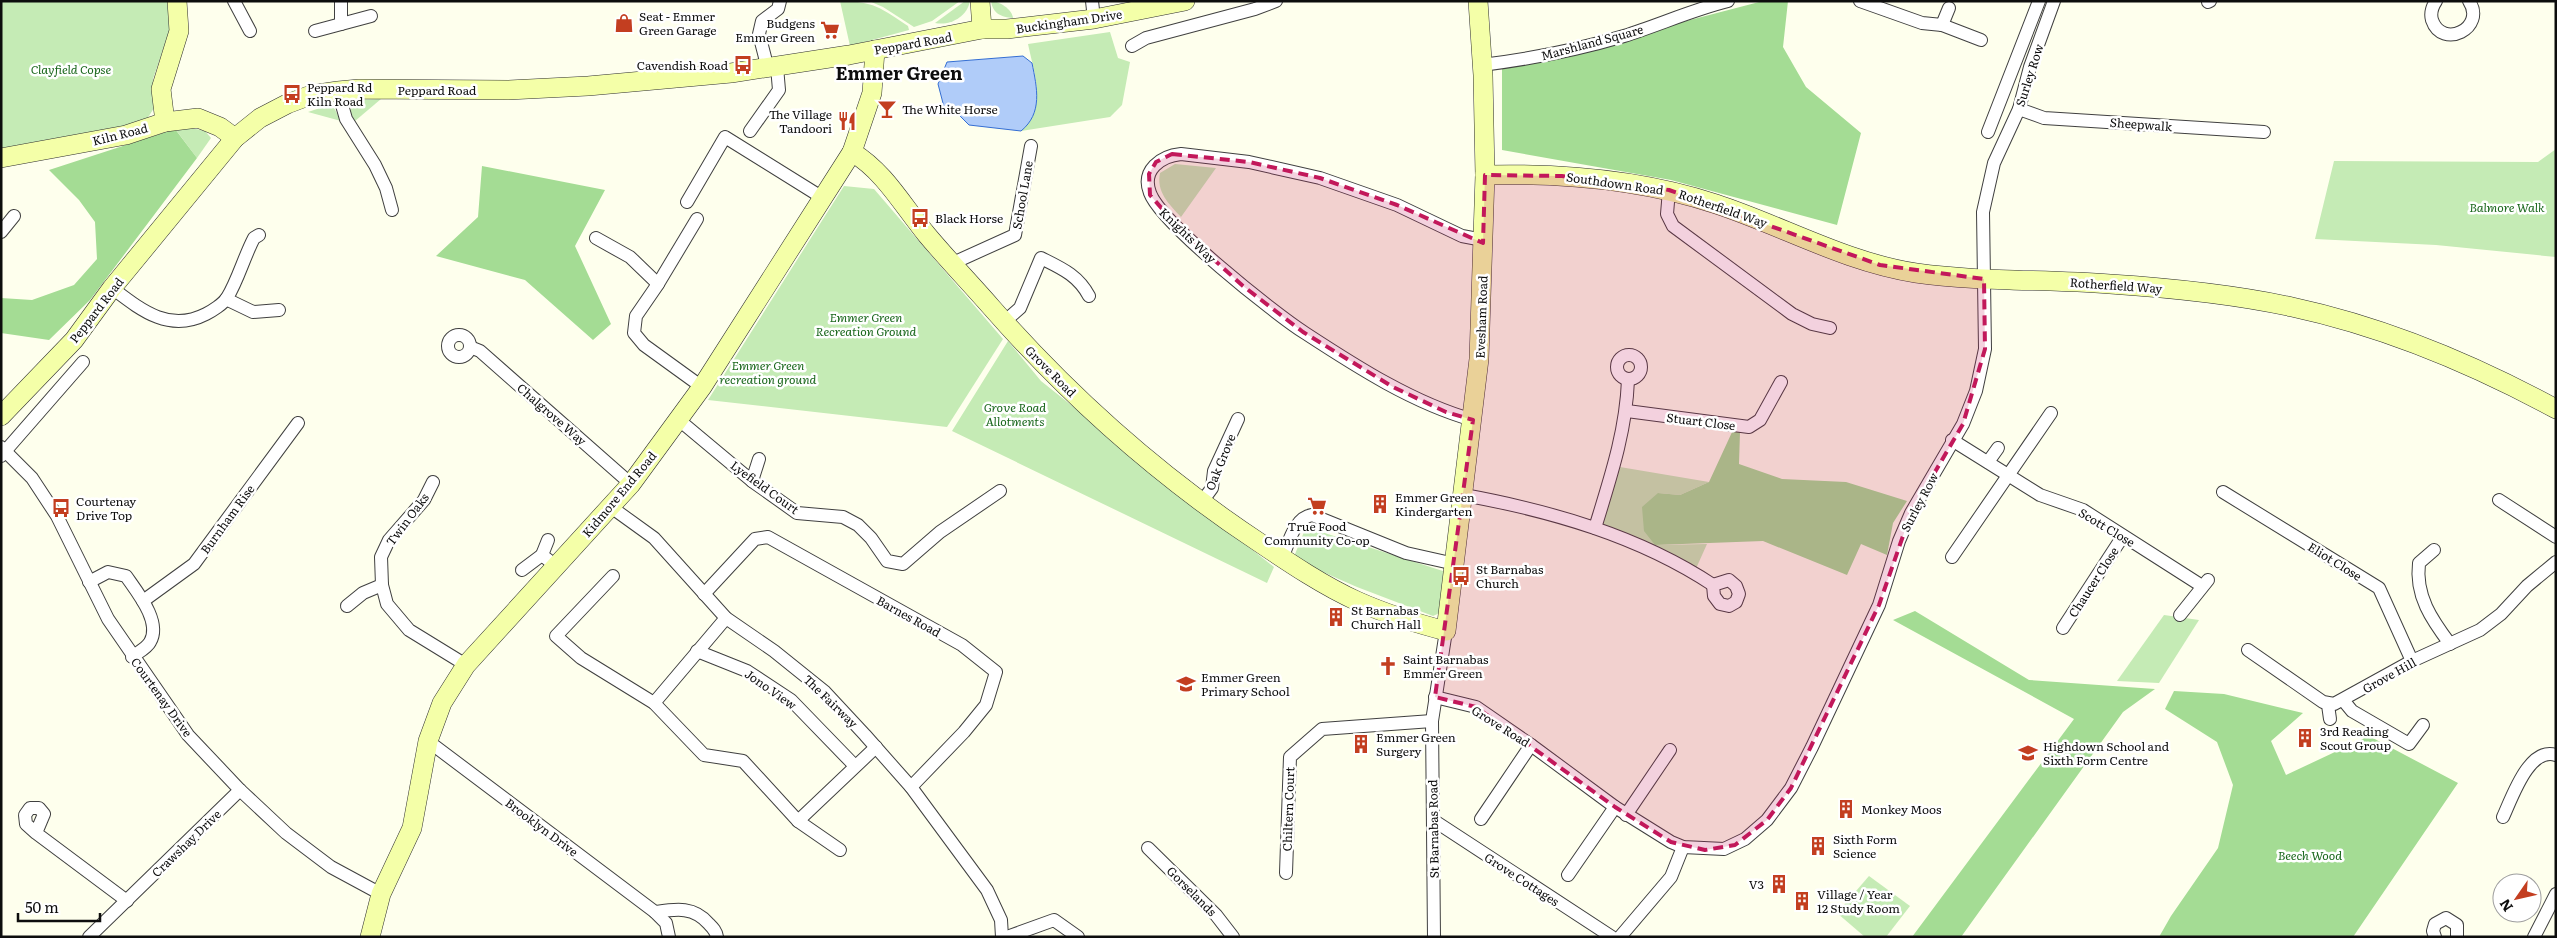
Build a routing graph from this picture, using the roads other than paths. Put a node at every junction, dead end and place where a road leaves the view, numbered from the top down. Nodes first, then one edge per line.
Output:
1 (177, 1) edge
2 (234, 1) edge
3 (340, 1) edge
4 (780, 1) edge
5 (980, 1) edge
6 (1184, 1) edge
7 (1276, 1) edge
8 (1478, 1) edge
9 (1728, 1) edge
10 (1860, 1) edge
11 (2039, 1) edge
12 (2054, 1) edge
13 (2436, 1) edge
14 (2469, 1) edge
15 (1096, 6) edge
16 (1949, 8) dead end
17 (371, 16) dead end
18 (341, 24) junction
19 (1942, 25) junction
20 (982, 29) junction
21 (250, 31) dead end
22 (315, 31) dead end
23 (1981, 40) dead end
24 (1132, 46) dead end
25 (875, 50) junction
26 (1482, 64) junction
27 (772, 68) junction
28 (338, 91) junction
29 (2002, 96) junction
30 (2020, 106) junction
31 (165, 122) junction
32 (750, 132) dead end
33 (1988, 132) dead end
34 (2264, 132) dead end
35 (235, 138) junction
36 (1031, 146) dead end
37 (852, 152) junction
38 (1, 158) edge
39 (1485, 175) junction
40 (1669, 190) junction
41 (823, 198) junction
42 (687, 202) dead end
43 (392, 210) dead end
44 (14, 216) dead end
45 (697, 219) dead end
46 (1, 232) edge
47 (259, 235) dead end
48 (596, 238) dead end
49 (1483, 240) junction
50 (952, 263) junction
51 (1984, 279) junction
52 (658, 284) junction
53 (112, 288) junction
54 (1089, 296) dead end
55 (226, 299) junction
56 (279, 310) dead end
57 (1004, 322) junction
58 (1830, 328) dead end
59 (470, 347) dead end
60 (83, 362) dead end
61 (1628, 380) dead end
62 (1781, 382) dead end
63 (702, 387) junction
64 (2556, 409) edge
65 (1627, 411) junction
66 (2051, 413) dead end
67 (1, 416) edge
68 (1238, 419) dead end
69 (679, 420) junction
70 (1473, 420) junction
71 (298, 423) dead end
72 (1952, 440) junction
73 (1998, 448) dead end
74 (3, 452) edge
75 (759, 459) dead end
76 (1988, 462) junction
77 (2008, 475) junction
78 (752, 481) junction
79 (433, 482) dead end
80 (631, 484) junction
81 (1000, 491) dead end
82 (2223, 492) dead end
83 (1464, 495) junction
84 (2499, 500) dead end
85 (1201, 504) junction
86 (611, 507) junction
87 (1595, 528) junction
88 (2123, 536) junction
89 (2556, 536) edge
90 (548, 540) dead end
91 (2434, 550) dead end
92 (542, 555) junction
93 (1952, 557) dead end
94 (1282, 558) junction
95 (2556, 562) edge
96 (1455, 564) junction
97 (557, 567) junction
98 (522, 570) dead end
99 (612, 576) dead end
100 (89, 582) junction
101 (382, 585) junction
102 (1713, 585) dead end
103 (704, 594) junction
104 (143, 601) junction
105 (347, 606) dead end
106 (2180, 615) dead end
107 (726, 618) junction
108 (2063, 628) dead end
109 (1446, 631) junction
110 (2450, 644) junction
111 (2248, 650) dead end
112 (698, 651) junction
113 (132, 657) junction
114 (2412, 661) junction
115 (466, 665) junction
116 (1435, 696) junction
117 (2343, 700) junction
118 (654, 704) junction
119 (2328, 705) junction
120 (2330, 719) dead end
121 (1432, 721) junction
122 (2423, 725) dead end
123 (428, 741) junction
124 (1531, 745) junction
125 (876, 747) junction
126 (1670, 750) dead end
127 (2556, 755) edge
128 (855, 766) junction
129 (911, 787) junction
130 (240, 790) junction
131 (1614, 807) junction
132 (1626, 815) junction
133 (2503, 817) dead end
134 (1481, 819) dead end
135 (1433, 820) junction
136 (798, 822) junction
137 (36, 832) dead end
138 (1683, 847) junction
139 (1148, 848) dead end
140 (840, 850) dead end
141 (1286, 873) dead end
142 (1568, 875) dead end
143 (381, 894) junction
144 (2556, 894) edge
145 (127, 901) junction
146 (655, 912) junction
147 (89, 937) edge
148 (370, 937) edge
149 (669, 937) edge
150 (717, 937) edge
151 (1002, 937) edge
152 (1007, 937) edge
153 (1078, 937) edge
154 (1234, 937) edge
155 (1434, 937) edge
156 (1612, 937) edge
157 (1620, 937) edge
158 (2434, 937) edge
159 (2457, 937) edge
160 (2534, 937) edge

1 - 31 street
2 - 21 street
3 - 18 street
4 - 27 street
5 - 20 street
6 - 15 street, Buckingham Drive
7 - 24 street
8 - 26 street, Evesham Road
9 - 26 street, Marshland Square
10 - 19 street
11 - 29 street
12 - 30 street, Surley Row
13 - 14 street
15 - 20 street, Buckingham Drive
16 - 19 street
17 - 18 street
18 - 22 street
19 - 23 street
20 - 25 street, Peppard Road
25 - 27 street, Peppard Road
25 - 37 street, Kidmore End Road
26 - 39 street, Evesham Road
27 - 28 street, Peppard Road
27 - 32 street
28 - 35 street, Peppard Road
28 - 43 street
29 - 30 street, Sheepwalk
29 - 33 street
30 - 34 street, Sheepwalk
30 - 51 street, Surley Row
31 - 35 street, Kiln Road
31 - 38 street, Kiln Road
35 - 53 street, Peppard Road
36 - 50 street, School Lane
37 - 41 street, Kidmore End Road
37 - 50 street, Grove Road
39 - 40 street, Southdown Road
39 - 49 street, Evesham Road
40 - 51 street, Rotherfield Way
40 - 58 street, Southdown Road
41 - 42 street
41 - 63 street, Kidmore End Road
44 - 46 street
45 - 52 street
47 - 55 street
48 - 52 street
49 - 70 street, Evesham Road
49 - 70 street, Knights Way
50 - 57 street, Grove Road
51 - 64 street, Rotherfield Way
51 - 72 street, Surley Row
52 - 63 street
53 - 55 street
53 - 67 street, Peppard Road
54 - 57 street
55 - 56 street
57 - 85 street, Grove Road
59 - 80 street, Chalgrove Way
60 - 74 street, Peppard Road
61 - 65 street
62 - 65 street, Stuart Close
63 - 69 street, Kidmore End Road
65 - 87 street
66 - 77 street
68 - 85 street, Oak Grove
69 - 78 street, Lyefield Court
69 - 80 street, Kidmore End Road
70 - 83 street, Evesham Road
71 - 104 street, Burnham Rise
72 - 76 street, Scott Close
72 - 138 street, Surley Row
73 - 76 street
74 - 100 street, Courtenay Drive
75 - 78 street
76 - 77 street, Scott Close
77 - 88 street, Scott Close
77 - 93 street
78 - 81 street, Lyefield Court
79 - 101 street, Twin Oaks
80 - 86 street, Kidmore End Road
82 - 114 street, Eliot Close
83 - 87 street
83 - 96 street, Evesham Road
84 - 89 street
85 - 94 street, Grove Road
86 - 97 street, Kidmore End Road
86 - 103 street, The Fairway
87 - 102 street
88 - 106 street, Scott Close
88 - 108 street, Chaucer Close
90 - 92 street
91 - 110 street
92 - 97 street
92 - 98 street
94 - 96 street
94 - 109 street, Grove Road
95 - 110 street, Grove Hill
96 - 109 street, Evesham Road
97 - 115 street, Kidmore End Road
99 - 118 street
100 - 104 street
100 - 113 street, Courtenay Drive
101 - 105 street
101 - 115 street, Twin Oaks
103 - 107 street, The Fairway
103 - 129 street, Barnes Road
104 - 113 street
107 - 112 street
107 - 125 street, The Fairway
109 - 116 street
110 - 114 street, Grove Hill
111 - 119 street
112 - 118 street
112 - 128 street, Jono View
113 - 130 street, Courtenay Drive
114 - 117 street, Grove Hill
115 - 123 street, Kidmore End Road
116 - 121 street, St Barnabas Road
116 - 124 street, Grove Road
117 - 119 street, Grove Hill
117 - 122 street
118 - 136 street
119 - 120 street
121 - 135 street, St Barnabas Road
121 - 141 street, Chiltern Court
123 - 143 street, Kidmore End Road
123 - 146 street, Brooklyn Drive
124 - 131 street, Grove Road
124 - 134 street
125 - 128 street
125 - 129 street, The Fairway
126 - 132 street
127 - 133 street
128 - 136 street
129 - 151 street, The Fairway
130 - 143 street, Courtenay Drive
130 - 145 street, Crawshay Drive
131 - 132 street, Grove Road
131 - 142 street
132 - 138 street, Grove Road
135 - 155 street, St Barnabas Road
135 - 156 street, Grove Cottages
136 - 140 street
137 - 145 street
138 - 157 street
139 - 154 street, Gorselands
143 - 148 street, Kidmore End Road
144 - 160 street
145 - 147 street, Crawshay Drive
146 - 149 street, Brooklyn Drive
146 - 150 street
152 - 153 street
158 - 159 street

